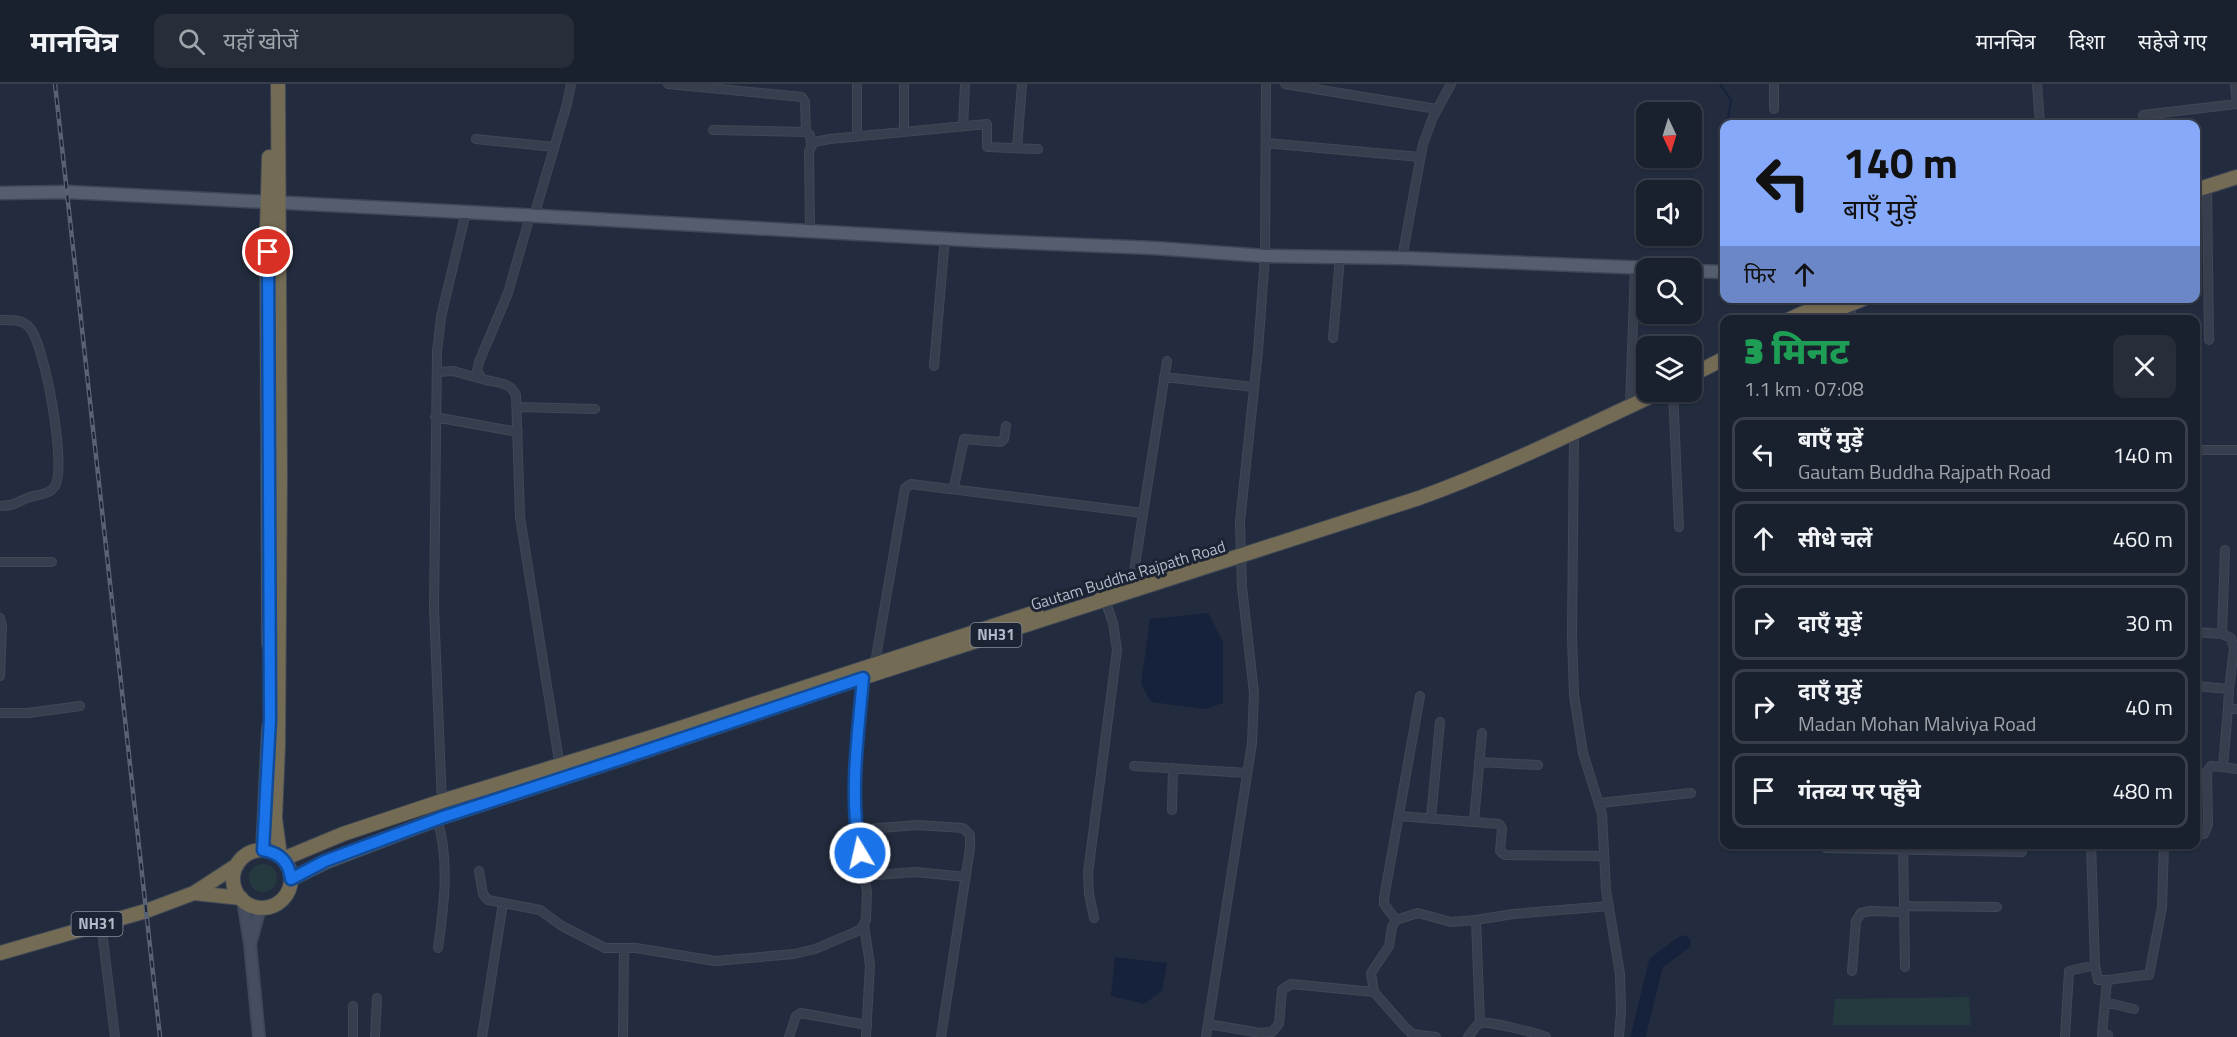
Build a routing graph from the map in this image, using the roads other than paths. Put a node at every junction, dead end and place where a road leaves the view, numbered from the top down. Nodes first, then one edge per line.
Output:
1 (270, 84) edge
2 (278, 84) edge
3 (571, 84) edge
4 (668, 84) edge
5 (857, 84) edge
6 (904, 84) edge
7 (965, 84) edge
8 (1022, 84) edge
9 (1266, 84) edge
10 (1286, 84) edge
11 (1451, 84) edge
12 (1774, 84) edge
13 (2037, 84) edge
14 (2235, 84) edge
15 (677, 85) edge
16 (1437, 109) junction
17 (1774, 109) dead end
18 (2143, 115) dead end
19 (2040, 120) edge
20 (963, 126) junction
21 (713, 130) dead end
22 (806, 132) junction
23 (904, 132) junction
24 (857, 136) junction
25 (476, 139) dead end
26 (1266, 143) junction
27 (811, 145) junction
28 (554, 147) junction
29 (1017, 148) junction
30 (1038, 149) dead end
31 (1420, 157) junction
32 (2237, 169) edge
33 (2237, 177) edge
34 (2200, 186) edge
35 (0, 194) edge
36 (272, 202) junction
37 (466, 212) junction
38 (532, 216) junction
39 (810, 230) junction
40 (945, 237) junction
41 (1265, 256) junction
42 (1340, 257) junction
43 (1402, 258) junction
44 (1635, 268) joint
45 (1702, 271) edge
46 (1720, 272) edge
47 (1840, 303) edge
48 (1841, 303) edge
49 (1803, 315) edge
50 (1821, 315) edge
51 (0, 320) edge
52 (1333, 338) dead end
53 (2209, 340) dead end
54 (1720, 352) edge
55 (1167, 361) dead end
56 (1702, 361) edge
57 (1720, 361) edge
58 (934, 366) dead end
59 (1702, 370) edge
60 (437, 372) junction
61 (1164, 377) junction
62 (482, 379) junction
63 (1254, 387) junction
64 (1636, 397) edge
65 (1636, 400) edge
66 (1630, 402) junction
67 (1673, 402) edge
68 (517, 407) junction
69 (595, 409) dead end
70 (435, 417) junction
71 (1006, 426) dead end
72 (518, 432) junction
73 (1574, 434) junction
74 (2200, 450) edge
75 (2237, 450) edge
76 (949, 489) junction
77 (0, 506) edge
78 (1143, 513) junction
79 (1679, 527) dead end
80 (2225, 550) dead end
81 (1240, 553) junction
82 (0, 562) edge
83 (52, 562) dead end
84 (1132, 586) junction
85 (1105, 600) junction
86 (0, 618) edge
87 (2200, 632) edge
88 (2222, 634) junction
89 (875, 663) junction
90 (0, 676) edge
91 (863, 678) junction
92 (2200, 686) edge
93 (2229, 689) junction
94 (1420, 696) dead end
95 (80, 705) dead end
96 (2228, 708) junction
97 (2237, 709) edge
98 (0, 713) edge
99 (1440, 722) dead end
100 (1482, 733) dead end
101 (1479, 762) junction
102 (1538, 765) dead end
103 (1134, 766) dead end
104 (2223, 767) junction
105 (1173, 768) junction
106 (2237, 769) edge
107 (562, 771) junction
108 (1247, 773) junction
109 (1691, 793) dead end
110 (442, 801) junction
111 (1600, 803) junction
112 (1172, 810) dead end
113 (1399, 816) junction
114 (440, 818) junction
115 (1431, 818) junction
116 (1474, 821) junction
117 (856, 830) junction
118 (2200, 834) edge
119 (1903, 849) edge
120 (1993, 849) edge
121 (2091, 849) edge
122 (2164, 849) edge
123 (263, 850) junction
124 (2022, 852) dead end
125 (1604, 856) junction
126 (281, 857) junction
127 (237, 865) junction
128 (479, 871) dead end
129 (865, 876) junction
130 (966, 877) junction
131 (291, 879) junction
132 (194, 893) junction
133 (242, 899) junction
134 (503, 903) junction
135 (1609, 906) junction
136 (1996, 907) dead end
137 (260, 908) junction
138 (1904, 909) junction
139 (1094, 918) dead end
140 (1396, 920) junction
141 (1476, 920) junction
142 (101, 923) junction
143 (864, 925) junction
144 (250, 944) junction
145 (438, 948) dead end
146 (624, 948) junction
147 (0, 953) edge
148 (2095, 965) junction
149 (1905, 967) dead end
150 (1852, 971) dead end
151 (2107, 980) junction
152 (1374, 992) junction
153 (377, 998) dead end
154 (2105, 1002) junction
155 (353, 1006) dead end
156 (2134, 1009) dead end
157 (1480, 1023) junction
158 (1208, 1024) junction
159 (867, 1025) junction
160 (2108, 1035) dead end
161 (115, 1037) edge
162 (260, 1037) edge
163 (353, 1037) edge
164 (375, 1037) edge
165 (482, 1037) edge
166 (623, 1037) edge
167 (789, 1037) edge
168 (866, 1037) edge
169 (941, 1037) edge
170 (1206, 1037) edge
171 (1436, 1037) edge
172 (1468, 1037) edge
173 (1546, 1037) edge
174 (1619, 1037) edge
175 (2065, 1037) edge

1 - 36 highway
2 - 36 highway
3 - 28 street
4 - 15 street
5 - 24 street
6 - 23 street
7 - 20 street
8 - 29 street
9 - 26 street
10 - 16 street
11 - 16 street
12 - 17 street
13 - 19 street
14 - 18 street
15 - 22 street
16 - 31 street
20 - 23 street
20 - 29 street
21 - 22 street
22 - 27 street
23 - 24 street
24 - 27 street
25 - 28 street
26 - 31 street
26 - 41 street
27 - 39 street
28 - 38 street
29 - 30 street
31 - 43 street
32 - 34 highway
33 - 34 highway
34 - 53 street
35 - 36 main road
36 - 37 main road
36 - 123 highway
36 - 126 highway
37 - 38 main road
37 - 60 street
38 - 39 main road
38 - 62 street
39 - 40 main road
40 - 41 main road
40 - 58 street
41 - 42 main road
41 - 63 street
42 - 43 main road
42 - 52 street
43 - 44 main road
44 - 66 street
45 - 46 main road
47 - 49 highway
48 - 50 highway
51 - 77 street
54 - 56 highway
55 - 61 street
57 - 59 highway
60 - 62 street
60 - 70 street
61 - 63 street
61 - 78 street
62 - 68 street
63 - 81 street
64 - 66 highway, NH31
65 - 66 highway, Gautam Buddha Rajpath Road / NH31
66 - 73 highway, Gautam Buddha Rajpath Road / NH31
66 - 81 highway, NH31
67 - 79 street
68 - 69 street
68 - 72 street
70 - 72 street
70 - 110 street
71 - 76 street
72 - 107 street
73 - 81 highway, Gautam Buddha Rajpath Road / NH31
73 - 111 street
74 - 75 street
76 - 78 street
76 - 89 street
78 - 84 street
80 - 88 street
81 - 84 highway, Gautam Buddha Rajpath Road / NH31
81 - 108 street
82 - 83 street
84 - 85 highway, Gautam Buddha Rajpath Road / NH31
84 - 89 highway, NH31
85 - 91 highway, Gautam Buddha Rajpath Road / NH31
85 - 139 street
86 - 90 street
87 - 88 street
88 - 93 street
89 - 107 highway, NH31
91 - 107 highway, Gautam Buddha Rajpath Road / NH31
91 - 117 street
92 - 93 street
93 - 96 street
94 - 113 street
95 - 98 street
96 - 97 street
96 - 104 street
99 - 115 street
100 - 101 street
101 - 102 street
101 - 116 street
103 - 105 street
104 - 106 street
104 - 118 street
105 - 108 street
105 - 112 street
107 - 110 highway, NH31
107 - 114 highway, Gautam Buddha Rajpath Road / NH31
108 - 158 street
109 - 111 street
110 - 114 street
110 - 126 highway, NH31
111 - 125 street
113 - 115 street
113 - 140 street
114 - 131 highway, Gautam Buddha Rajpath Road / NH31
114 - 145 street
115 - 116 street
116 - 125 street
117 - 129 street
117 - 130 street
119 - 138 street
120 - 124 street
121 - 148 street
122 - 151 street
123 - 126 highway
123 - 127 highway, NH31
125 - 135 street
126 - 131 highway
127 - 132 highway, NH31
127 - 133 highway
128 - 134 street
129 - 130 street
129 - 143 street
130 - 169 street
131 - 137 highway
132 - 133 highway, NH31
132 - 142 highway, NH31
133 - 137 highway, NH31
133 - 144 street
134 - 146 street
134 - 165 street
135 - 141 street
135 - 174 street
136 - 138 street
137 - 144 street
138 - 149 street
138 - 150 street
140 - 141 street
140 - 152 street
141 - 157 street
142 - 147 highway, NH31
142 - 161 street
143 - 146 street
143 - 159 street
144 - 162 street
146 - 166 street
148 - 151 street
148 - 175 street
151 - 154 street
152 - 158 street
152 - 171 street
153 - 164 street
154 - 156 street
154 - 160 street
155 - 163 street
157 - 172 street
157 - 173 street
158 - 170 street
159 - 167 street
159 - 168 street

